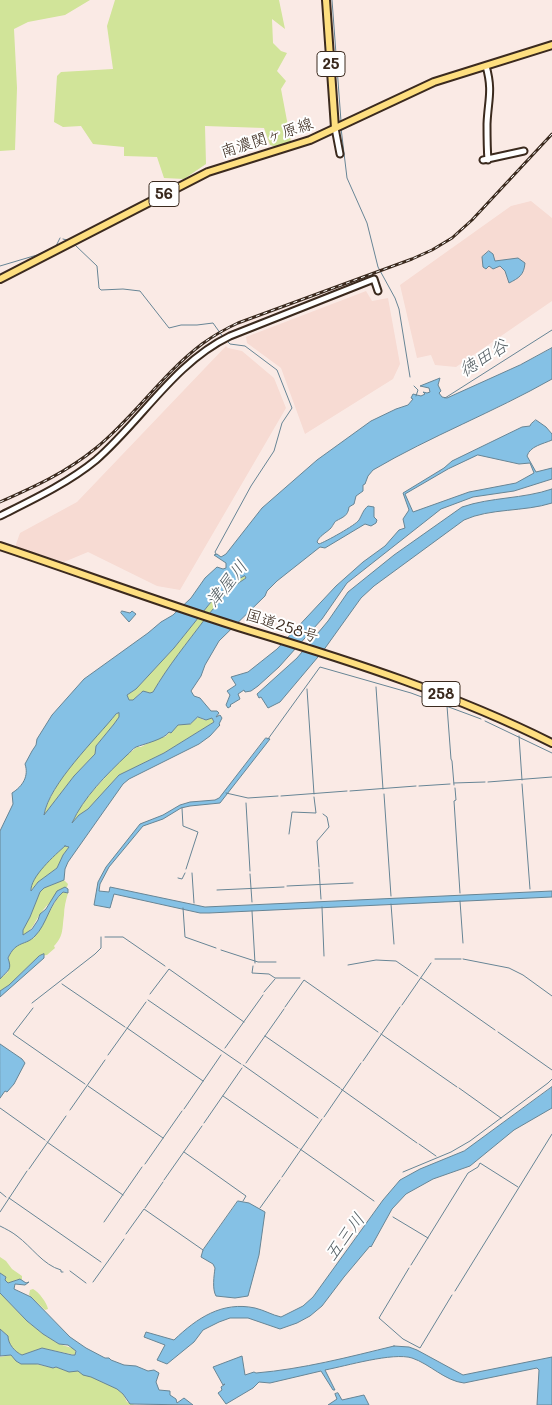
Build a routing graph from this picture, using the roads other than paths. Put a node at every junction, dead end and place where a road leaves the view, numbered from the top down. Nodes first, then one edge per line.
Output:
1 (326, 0) edge
2 (552, 45) edge
3 (486, 66) junction
4 (335, 128) junction
5 (524, 151) dead end
6 (340, 154) dead end
7 (0, 279) edge
8 (378, 290) dead end
9 (0, 516) edge
10 (0, 546) edge
11 (552, 743) edge

1 - 4 main road, 25
2 - 3 main road, 南濃関ヶ原線 / 56
3 - 4 main road, 南濃関ヶ原線 / 56
3 - 5 street
4 - 6 street
4 - 7 main road, 南濃関ヶ原線 / 56
8 - 9 street
10 - 11 main road, 国道258号 / 258

